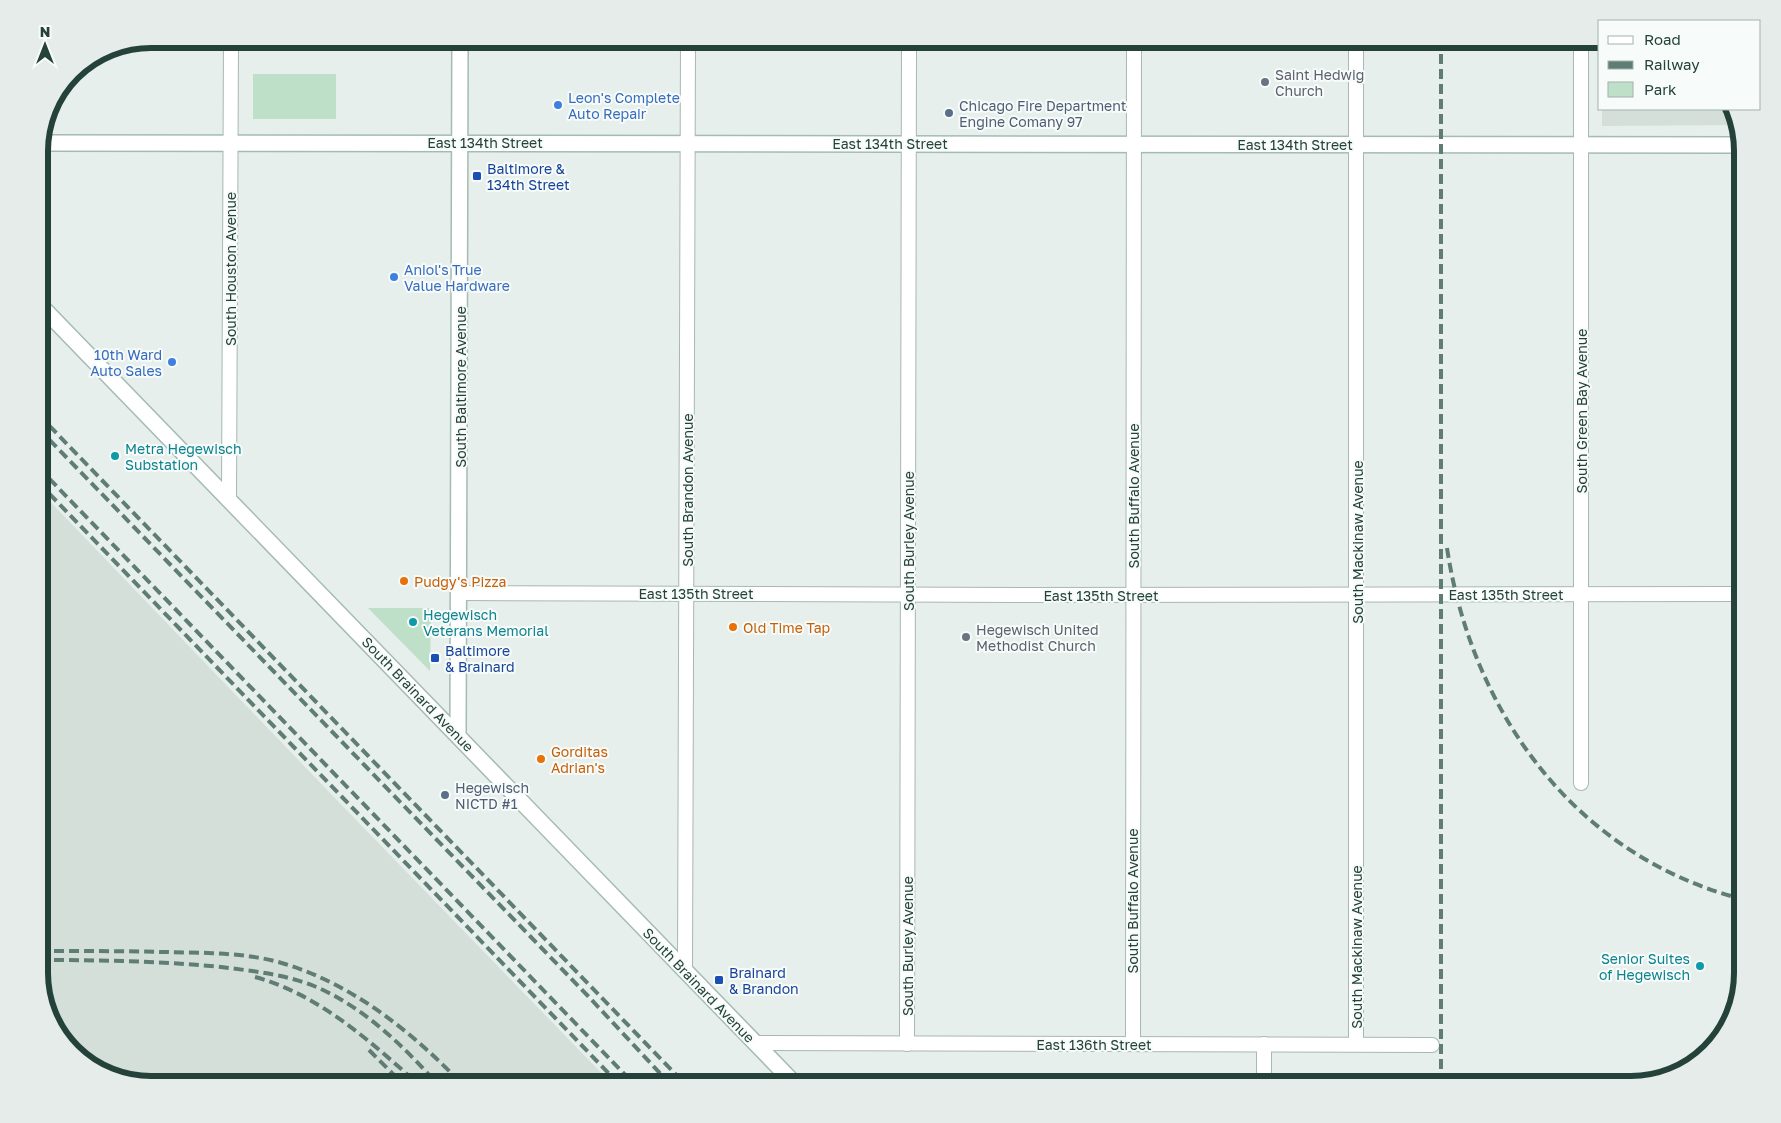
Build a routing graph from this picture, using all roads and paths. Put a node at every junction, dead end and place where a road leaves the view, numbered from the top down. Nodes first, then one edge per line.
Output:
1 (232, 48) edge
2 (460, 48) edge
3 (688, 48) edge
4 (909, 48) edge
5 (1134, 48) edge
6 (1356, 48) edge
7 (1581, 48) edge
8 (231, 142) junction
9 (460, 142) junction
10 (48, 143) edge
11 (688, 143) junction
12 (910, 143) junction
13 (1134, 144) junction
14 (1355, 144) junction
15 (1581, 145) junction
16 (1734, 145) edge
17 (48, 313) edge
18 (229, 500) junction
19 (460, 593) junction
20 (687, 593) junction
21 (1358, 594) junction
22 (1581, 594) junction
23 (1734, 594) edge
24 (908, 595) junction
25 (1133, 595) junction
26 (458, 735) junction
27 (1581, 784) dead end
28 (685, 971) junction
29 (756, 1043) junction
30 (907, 1044) junction
31 (1133, 1044) junction
32 (1264, 1044) junction
33 (1356, 1044) junction
34 (1432, 1044) dead end
35 (787, 1076) edge
36 (1264, 1076) edge

1 - 8 street, South Houston Avenue
2 - 9 street, South Baltimore Avenue
3 - 11 street, South Brandon Avenue
4 - 12 street, South Burley Avenue
5 - 13 street, South Buffalo Avenue
6 - 14 street, South Mackinaw Avenue
7 - 15 street, South Green Bay Avenue
8 - 9 street, East 134th Street
8 - 10 street, East 134th Street
8 - 18 street, South Houston Avenue
9 - 11 street, East 134th Street
9 - 19 street, South Baltimore Avenue
11 - 12 street, East 134th Street
11 - 20 street, South Brandon Avenue
12 - 13 street, East 134th Street
12 - 24 street, South Burley Avenue
13 - 14 street, East 134th Street
13 - 25 street, South Buffalo Avenue
14 - 15 street, East 134th Street
14 - 21 street, South Mackinaw Avenue
15 - 16 street, East 134th Street
15 - 22 street, South Green Bay Avenue
17 - 18 street, South Brainard Avenue
18 - 26 street, South Brainard Avenue
19 - 20 street, East 135th Street
19 - 26 street, South Baltimore Avenue
20 - 24 street, East 135th Street
20 - 28 street, South Brandon Avenue
21 - 22 street, East 135th Street
21 - 25 street, East 135th Street
21 - 33 street, South Mackinaw Avenue
22 - 23 street, East 135th Street
22 - 27 street, South Green Bay Avenue
24 - 25 street, East 135th Street
24 - 30 street, South Burley Avenue
25 - 31 street, South Buffalo Avenue
26 - 28 street, South Brainard Avenue
28 - 29 street, South Brainard Avenue
29 - 30 street, East 136th Street
29 - 35 street, South Brainard Avenue
30 - 31 street, East 136th Street
31 - 32 street, East 136th Street
32 - 33 street, East 136th Street
32 - 36 street
33 - 34 street, East 136th Street

